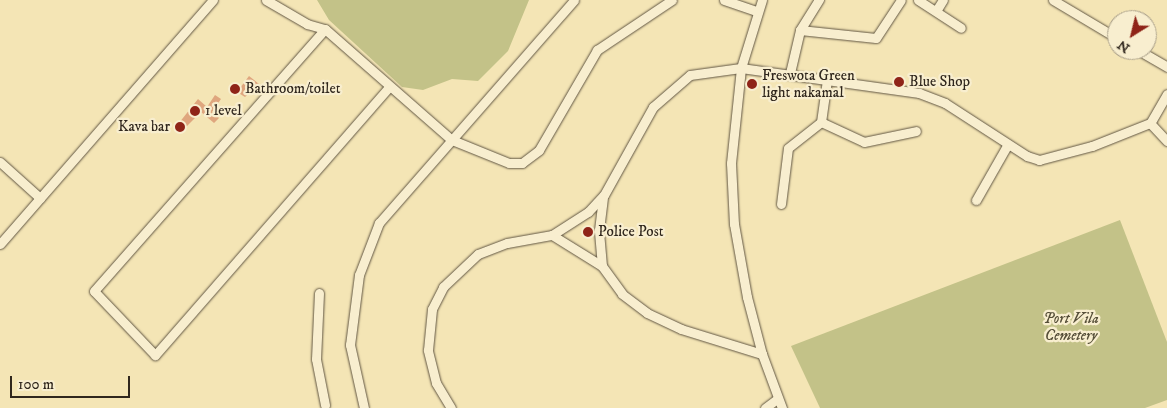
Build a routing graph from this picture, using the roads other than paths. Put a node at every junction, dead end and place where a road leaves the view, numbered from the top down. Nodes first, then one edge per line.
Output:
1 (213, 0) edge
2 (266, 0) edge
3 (574, 0) edge
4 (672, 0) edge
5 (724, 0) edge
6 (762, 0) edge
7 (819, 0) edge
8 (901, 0) edge
9 (918, 0) edge
10 (943, 0) edge
11 (1053, 0) edge
12 (756, 11) junction
13 (936, 11) junction
14 (961, 28) dead end
15 (325, 29) junction
16 (800, 30) junction
17 (1107, 32) edge
18 (1155, 60) edge
19 (1167, 67) edge
20 (741, 68) junction
21 (790, 73) junction
22 (827, 80) junction
23 (390, 87) junction
24 (1167, 94) edge
25 (821, 122) junction
26 (1150, 123) junction
27 (916, 131) dead end
28 (452, 140) junction
29 (1167, 141) edge
30 (1008, 144) junction
31 (0, 162) edge
32 (604, 195) junction
33 (40, 198) junction
34 (976, 200) dead end
35 (781, 204) dead end
36 (552, 235) junction
37 (0, 244) edge
38 (602, 266) junction
39 (319, 293) dead end
40 (762, 354) junction
41 (776, 399) junction
42 (324, 407) edge
43 (364, 408) edge
44 (451, 408) edge
45 (765, 408) edge
46 (782, 408) edge

1 - 33 street
2 - 15 street
3 - 28 street
4 - 28 street
5 - 12 street
6 - 12 street
7 - 16 street
8 - 16 street
9 - 13 street
10 - 13 street
11 - 17 street
12 - 20 street
13 - 14 street
15 - 23 street
15 - 23 street
16 - 21 street
18 - 19 street
20 - 21 street
20 - 32 street
20 - 40 street
21 - 22 street
22 - 25 street
22 - 30 street
23 - 28 street
24 - 26 street
25 - 27 street
25 - 35 street
26 - 29 street
26 - 30 street
28 - 43 street
30 - 34 street
31 - 33 street
32 - 36 street
32 - 38 street
33 - 37 street
36 - 38 street
36 - 44 street
38 - 40 street
39 - 42 street
40 - 41 street
41 - 45 street
41 - 46 street

